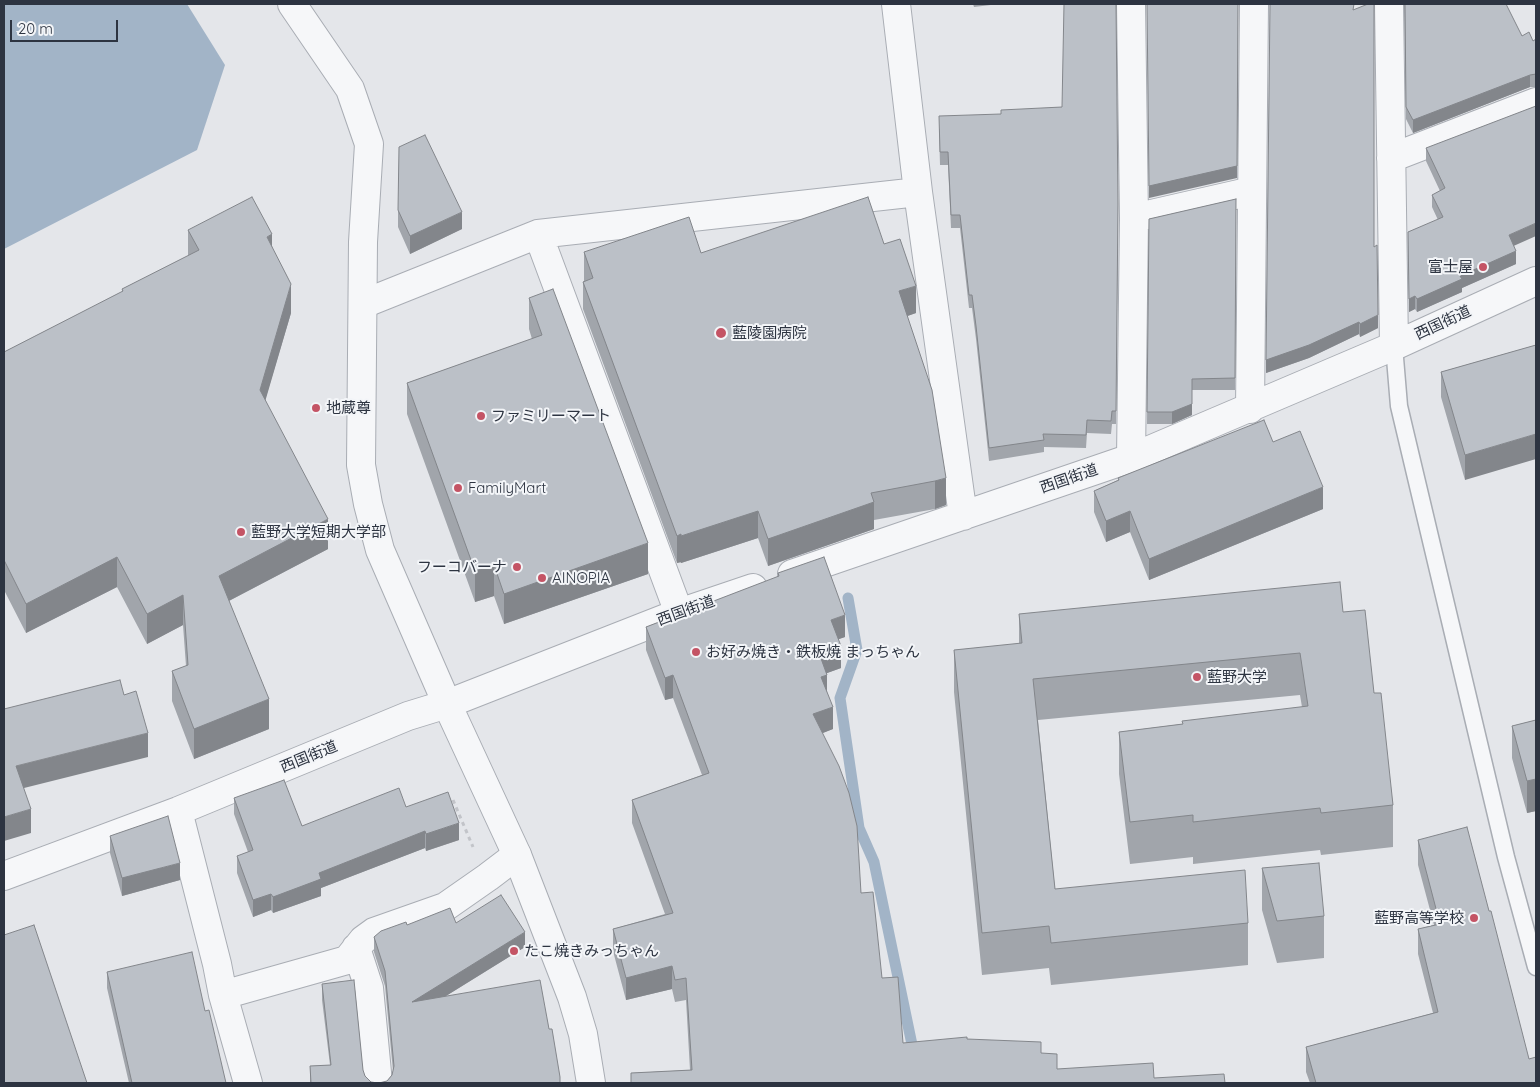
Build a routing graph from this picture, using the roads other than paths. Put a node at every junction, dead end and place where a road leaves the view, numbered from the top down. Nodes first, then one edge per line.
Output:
1 (292, 4) edge
2 (896, 4) edge
3 (1131, 4) edge
4 (1254, 4) edge
5 (1389, 4) edge
6 (1536, 102) edge
7 (1391, 158) junction
8 (1252, 191) junction
9 (918, 192) junction
10 (1134, 218) junction
11 (538, 234) junction
12 (1536, 281) edge
13 (363, 304) junction
14 (1394, 346) junction
15 (1250, 409) junction
16 (1131, 458) junction
17 (963, 516) junction
18 (679, 613) junction
19 (447, 704) junction
20 (178, 811) junction
21 (517, 855) junction
22 (4, 876) edge
23 (356, 948) junction
24 (1536, 967) edge
25 (223, 995) junction
26 (248, 1083) edge
27 (378, 1083) edge
28 (591, 1083) edge

1 - 13 street
2 - 9 street
3 - 10 street
4 - 8 street
5 - 7 street
6 - 7 street
7 - 14 street
8 - 10 street
8 - 15 street
9 - 11 street
9 - 17 street
10 - 16 street
11 - 13 street
11 - 18 street
12 - 14 street, 西国街道
13 - 19 street
14 - 15 street, 西国街道
14 - 24 lane
15 - 16 street, 西国街道
16 - 17 street, 西国街道
17 - 18 street, 西国街道
18 - 19 street, 西国街道
19 - 20 street, 西国街道
19 - 21 street
20 - 22 street, 西国街道
20 - 25 street
21 - 23 street
21 - 28 street
23 - 25 street
23 - 27 street
25 - 26 street

